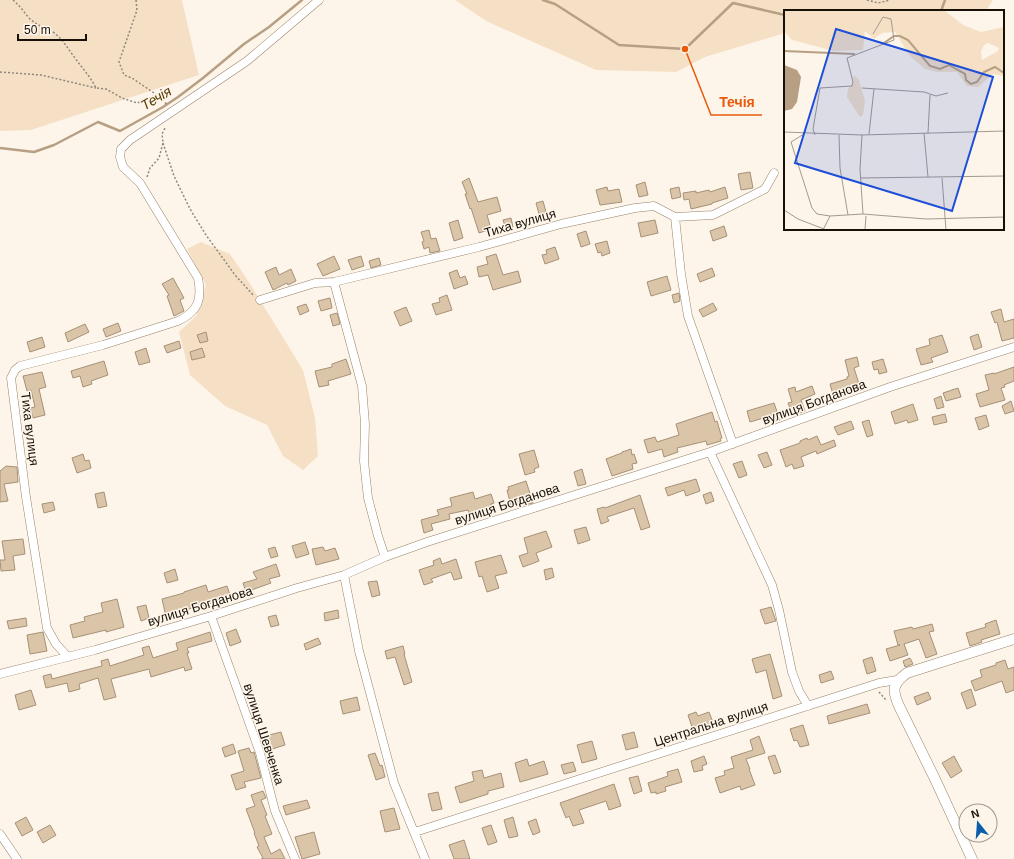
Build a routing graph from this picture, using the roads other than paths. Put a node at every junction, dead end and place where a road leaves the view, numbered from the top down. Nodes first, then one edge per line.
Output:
1 (319, 0) edge
2 (774, 173) dead end
3 (675, 217) junction
4 (334, 282) junction
5 (260, 300) road end
6 (1014, 347) edge
7 (733, 444) junction
8 (710, 452) junction
9 (386, 557) junction
10 (344, 575) junction
11 (211, 616) junction
12 (1014, 639) edge
13 (68, 657) junction
14 (1, 674) edge
15 (897, 680) junction
16 (808, 706) junction
17 (414, 832) junction
18 (0, 834) edge
19 (17, 859) edge
20 (295, 859) edge
21 (425, 859) edge
22 (972, 859) edge

1 - 13 street, Тиха вулиця
2 - 3 street
3 - 4 street, Тиха вулиця
3 - 7 street
4 - 5 street, Тиха вулиця
4 - 9 street
6 - 7 street, вулиця Богданова
7 - 8 street, вулиця Богданова
8 - 9 street, вулиця Богданова
8 - 16 street
9 - 10 street, вулиця Богданова
10 - 11 street, вулиця Богданова
10 - 17 street
11 - 13 street, вулиця Богданова
11 - 20 street, вулиця Шевченка
12 - 15 street, Центральна вулиця
13 - 14 street, вулиця Богданова
15 - 16 street, Центральна вулиця
15 - 22 street
16 - 17 street, Центральна вулиця
17 - 21 street
18 - 19 street

